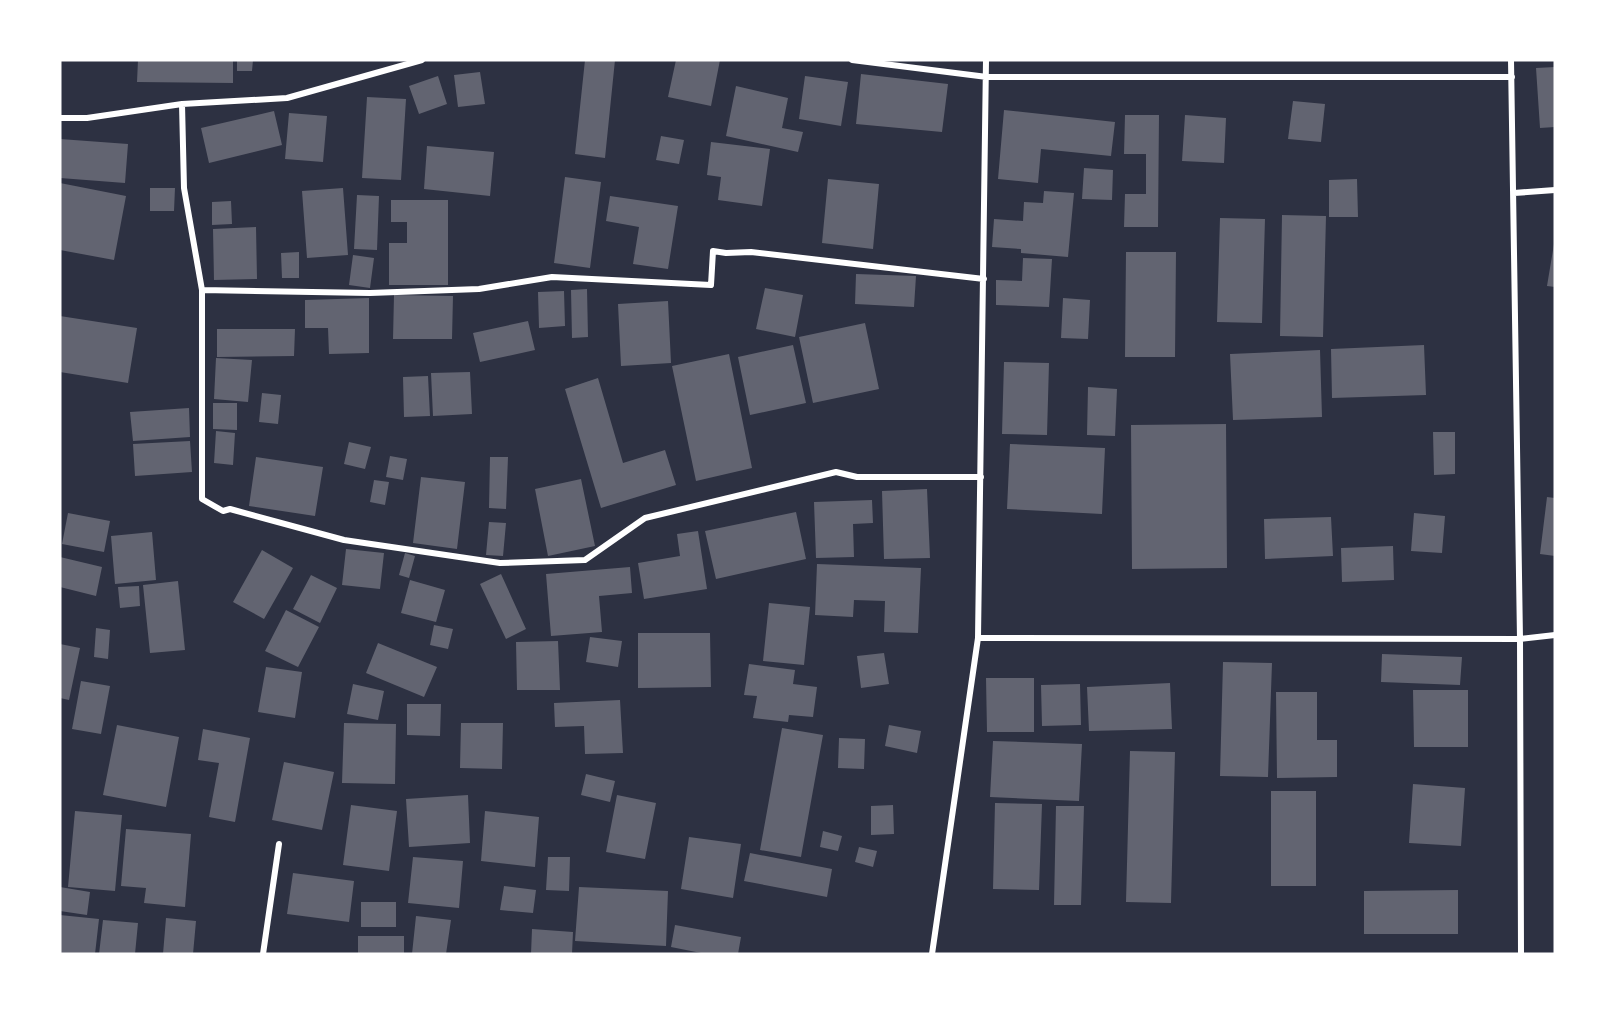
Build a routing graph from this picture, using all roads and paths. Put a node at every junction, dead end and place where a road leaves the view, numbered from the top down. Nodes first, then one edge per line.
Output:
1 (422, 60) edge
2 (852, 60) edge
3 (986, 60) edge
4 (1511, 60) edge
5 (987, 77) junction
6 (1512, 77) junction
7 (182, 104) junction
8 (60, 118) edge
9 (1555, 190) edge
10 (1514, 193) junction
11 (984, 279) junction
12 (202, 290) junction
13 (981, 477) junction
14 (1555, 635) edge
15 (978, 638) junction
16 (1520, 639) junction
17 (279, 844) dead end
18 (262, 954) edge
19 (932, 954) edge
20 (1521, 954) edge

1 - 7 street
2 - 5 street
3 - 5 street
4 - 6 street
5 - 6 street
5 - 11 street
6 - 10 street
7 - 8 street
7 - 12 street
9 - 10 street
10 - 16 street
11 - 12 street
11 - 13 street
12 - 13 street
13 - 15 street
14 - 16 street
15 - 16 street
15 - 19 street
16 - 20 street
17 - 18 street

